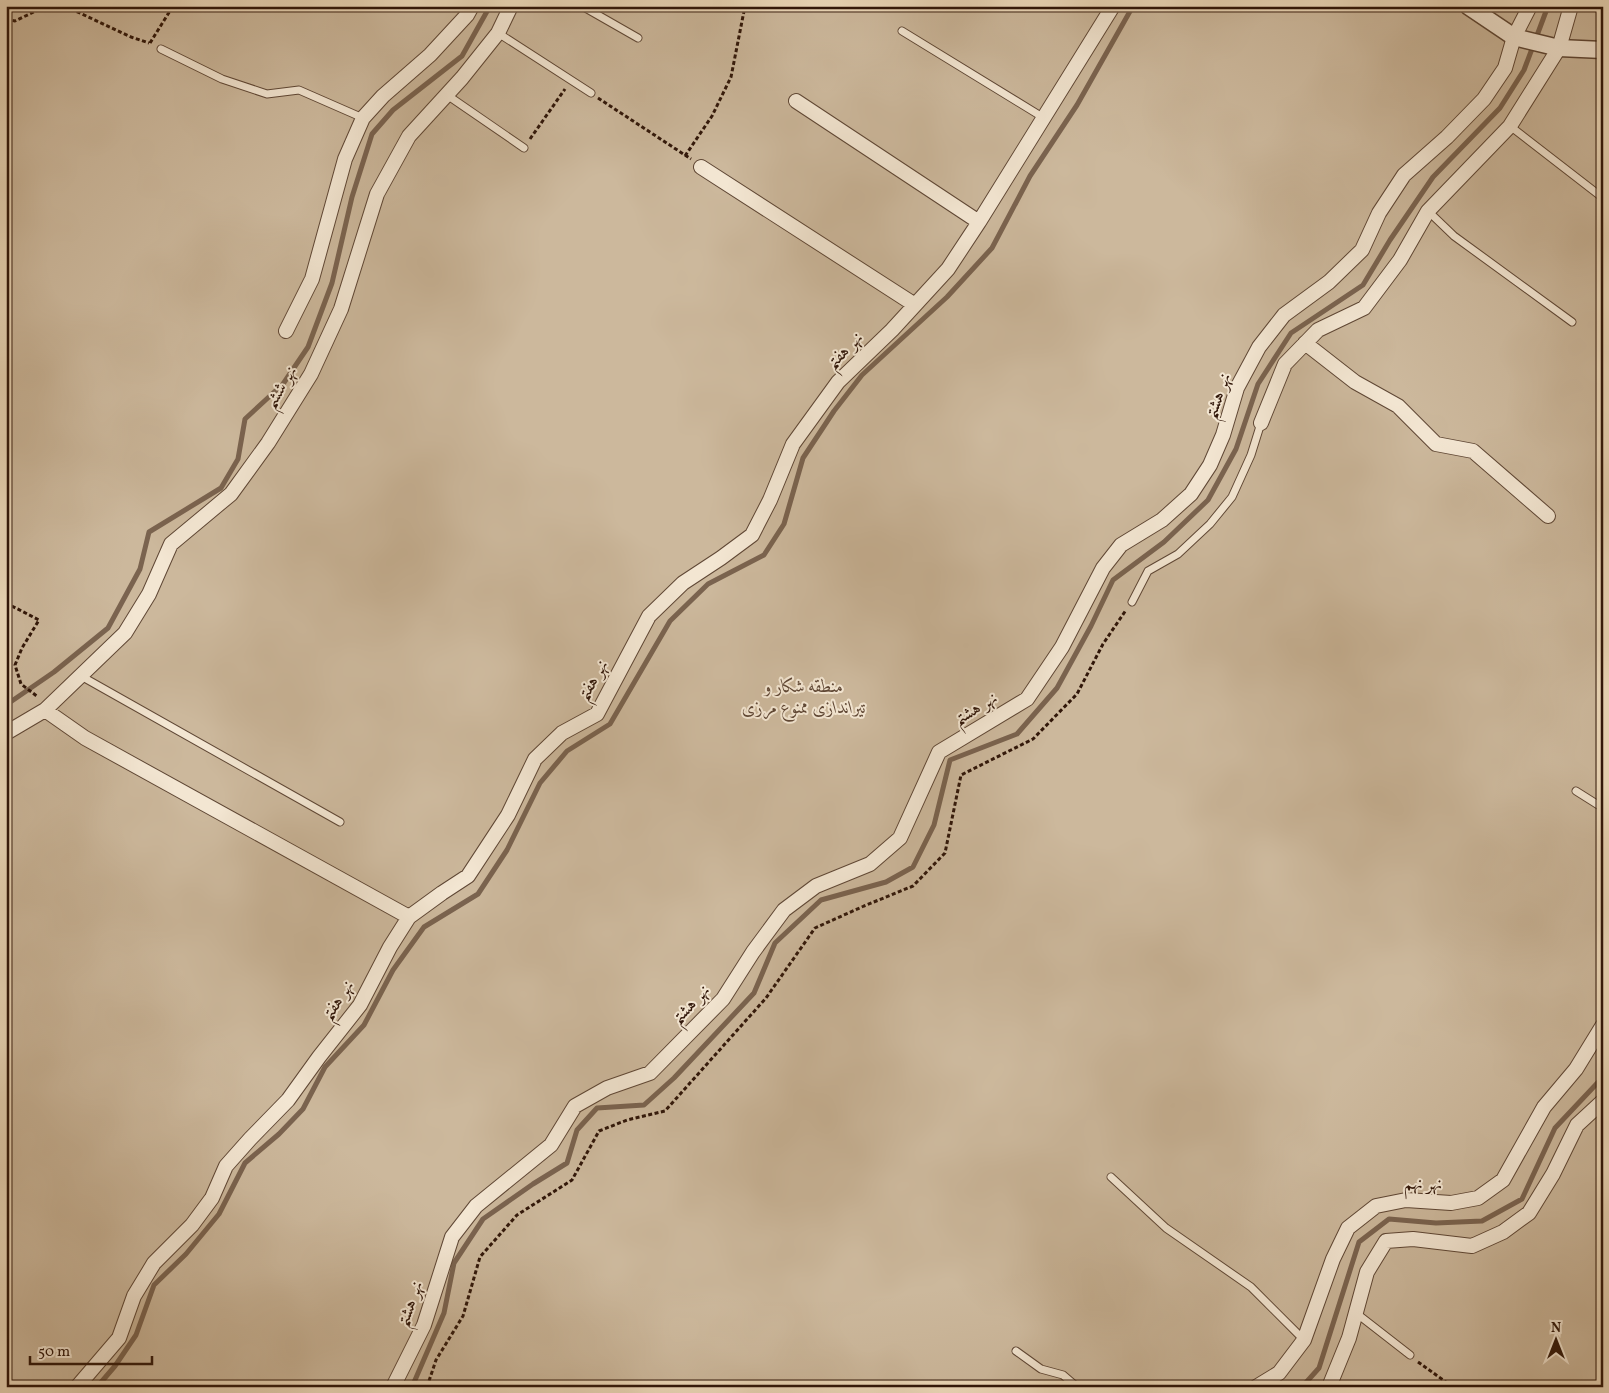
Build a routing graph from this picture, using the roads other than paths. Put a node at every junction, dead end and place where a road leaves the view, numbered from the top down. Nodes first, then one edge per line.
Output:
1 (472, 6) edge
2 (511, 6) edge
3 (582, 6) edge
4 (1113, 6) edge
5 (1468, 6) edge
6 (1530, 6) edge
7 (1571, 6) edge
8 (902, 31) dead end
9 (498, 33) junction
10 (638, 38) dead end
11 (1519, 38) junction
12 (1553, 46) junction
13 (161, 49) road end
14 (1603, 50) edge
15 (592, 93) road end
16 (447, 95) junction
17 (796, 101) dead end
18 (363, 118) junction
19 (1044, 118) junction
20 (1510, 126) junction
21 (524, 148) road end
22 (700, 166) road end
23 (1603, 198) edge
24 (1428, 211) junction
25 (979, 222) junction
26 (915, 305) junction
27 (1572, 322) dead end
28 (286, 331) dead end
29 (1305, 343) junction
30 (1261, 423) joint
31 (1548, 516) dead end
32 (1132, 602) road end
33 (80, 676) junction
34 (42, 704) junction
35 (6, 733) edge
36 (1576, 791) dead end
37 (1603, 808) edge
38 (340, 822) dead end
39 (409, 917) junction
40 (1603, 1024) edge
41 (1603, 1101) edge
42 (1111, 1177) dead end
43 (1356, 1313) junction
44 (1304, 1340) junction
45 (1016, 1351) dead end
46 (1410, 1356) road end
47 (76, 1387) edge
48 (393, 1387) edge
49 (1076, 1387) edge
50 (1256, 1387) edge
51 (1329, 1387) edge

1 - 18 street
2 - 9 street, نهر ششم
3 - 10 lane
4 - 19 street, نهر هفتم
5 - 11 street
6 - 11 street, نهر هشتم
7 - 12 street
8 - 19 lane
9 - 15 lane
9 - 16 street, نهر ششم
11 - 12 street
11 - 48 street, نهر هشتم
12 - 14 street
12 - 20 street
13 - 18 lane
16 - 21 lane
16 - 33 street, نهر ششم
17 - 25 street
18 - 28 street
19 - 25 street, نهر هفتم
20 - 23 lane
20 - 24 street
22 - 26 street
24 - 27 lane
24 - 29 street
25 - 26 street, نهر هفتم
26 - 39 street, نهر هفتم
29 - 30 street
29 - 31 street
30 - 32 lane
33 - 34 street, نهر ششم
33 - 38 lane
34 - 35 street, نهر ششم
34 - 39 street
36 - 37 lane
39 - 47 street, نهر هفتم
40 - 44 street, نهر نهم
41 - 43 street
42 - 44 lane
43 - 46 lane
43 - 51 street
44 - 50 street, نهر نهم
45 - 49 lane

